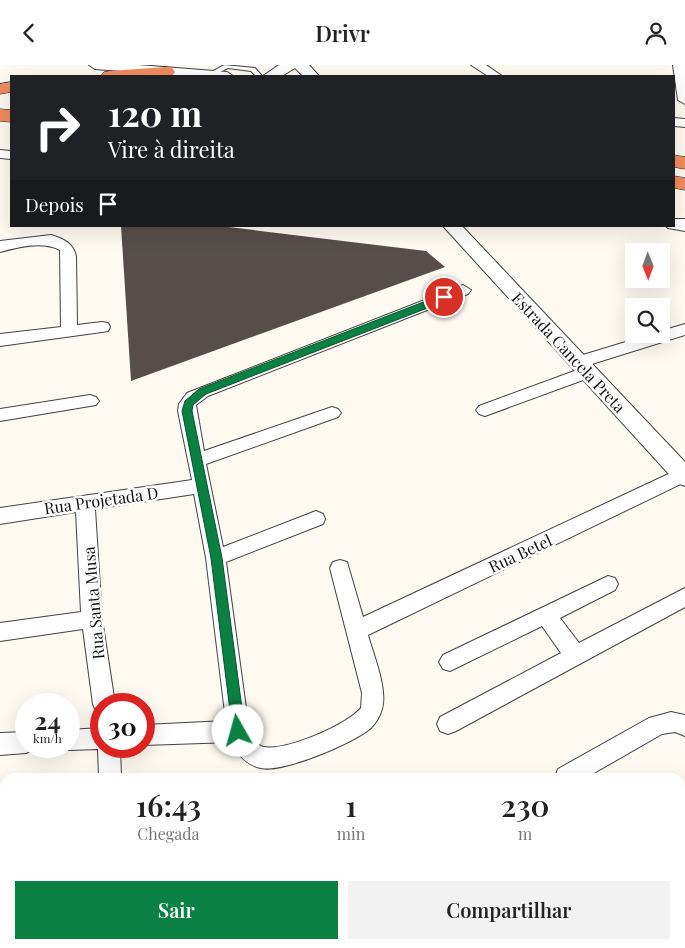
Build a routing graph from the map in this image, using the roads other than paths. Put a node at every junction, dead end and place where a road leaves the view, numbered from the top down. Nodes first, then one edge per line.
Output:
1 (95, 65) edge
2 (290, 65) edge
3 (300, 65) edge
4 (477, 65) edge
5 (679, 65) edge
6 (248, 66) edge
7 (166, 72) junction
8 (124, 75) edge
9 (209, 75) joint
10 (258, 75) edge
11 (273, 75) edge
12 (310, 75) edge
13 (494, 75) edge
14 (684, 99) dead end
15 (453, 227) edge
16 (0, 247) edge
17 (463, 290) dead end
18 (102, 327) dead end
19 (685, 329) edge
20 (69, 331) junction
21 (0, 339) edge
22 (583, 367) junction
23 (90, 401) dead end
24 (485, 410) dead end
25 (332, 413) dead end
26 (0, 415) edge
27 (197, 460) junction
28 (684, 476) edge
29 (202, 485) junction
30 (85, 502) junction
31 (0, 516) edge
32 (316, 519) dead end
33 (216, 558) junction
34 (340, 568) dead end
35 (608, 584) dead end
36 (685, 597) edge
37 (546, 615) junction
38 (92, 619) junction
39 (357, 630) junction
40 (0, 633) edge
41 (575, 655) junction
42 (450, 662) dead end
43 (102, 693) edge
44 (448, 724) dead end
45 (682, 724) edge
46 (238, 731) junction
47 (155, 735) edge
48 (15, 742) edge
49 (0, 743) edge
50 (109, 758) edge
51 (110, 773) edge
52 (573, 773) edge

1 - 7 street
2 - 11 street
3 - 12 street
4 - 13 street
5 - 14 street
6 - 9 lane
6 - 10 lane
7 - 8 highway
7 - 9 street
15 - 22 street, Estrada Cancela Preta
16 - 20 street
17 - 27 street
18 - 20 street
19 - 22 street
20 - 21 street
22 - 24 street
22 - 28 street, Estrada Cancela Preta
23 - 26 street
25 - 27 street
27 - 29 street
28 - 39 street, Rua Betel
29 - 30 street, Rua Projetada D
29 - 33 street
30 - 31 street, Rua Projetada D
30 - 38 street, Rua Santa Musa
32 - 33 street
33 - 46 street
34 - 39 street
35 - 37 street
36 - 41 street
37 - 41 street
37 - 42 street
38 - 40 street
38 - 43 street, Rua Santa Musa
39 - 46 street
41 - 44 street
45 - 52 street
46 - 47 street
48 - 49 street
50 - 51 street

